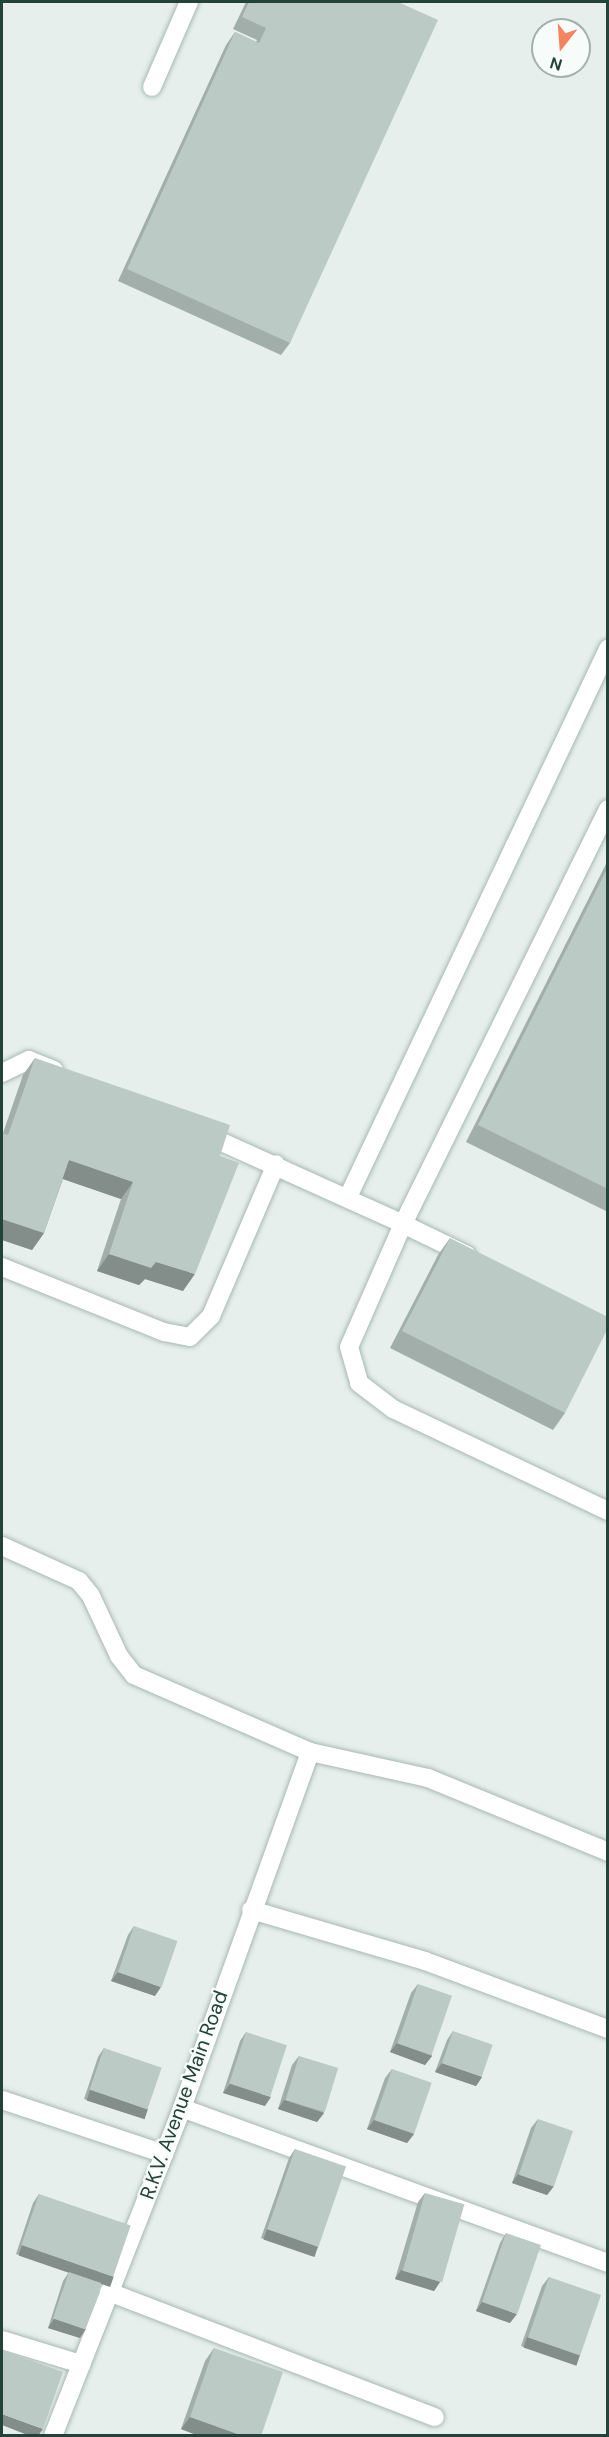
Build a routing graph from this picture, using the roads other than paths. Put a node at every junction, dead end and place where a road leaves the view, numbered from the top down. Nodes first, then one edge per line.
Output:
1 (189, 2) edge
2 (152, 87) dead end
3 (608, 649) edge
4 (602, 677) edge
5 (608, 809) edge
6 (2, 1073) edge
7 (72, 1078) edge
8 (190, 1128) edge
9 (276, 1164) junction
10 (348, 1197) junction
11 (403, 1224) junction
12 (489, 1265) edge
13 (2, 1267) edge
14 (608, 1511) edge
15 (2, 1546) edge
16 (310, 1752) junction
17 (608, 1852) edge
18 (251, 1910) junction
19 (608, 2029) edge
20 (2, 2100) edge
21 (182, 2108) junction
22 (164, 2154) junction
23 (608, 2263) edge
24 (109, 2292) junction
25 (2, 2340) edge
26 (81, 2364) junction
27 (435, 2417) dead end
28 (53, 2436) edge

1 - 2 street
3 - 4 street
4 - 10 street
5 - 11 street
6 - 7 street
8 - 9 street
9 - 10 street
9 - 13 street
10 - 11 street
11 - 12 street
11 - 14 street
15 - 16 street
16 - 17 street
16 - 18 street, R.K.V. Avenue Main Road
18 - 19 street
18 - 21 street, R.K.V. Avenue Main Road
20 - 22 street
21 - 22 street, R.K.V. Avenue Main Road
21 - 23 street
22 - 24 street, R.K.V. Avenue Main Road
24 - 26 street, R.K.V. Avenue Main Road
24 - 27 street
25 - 26 street
26 - 28 street, R.K.V. Avenue Main Road

